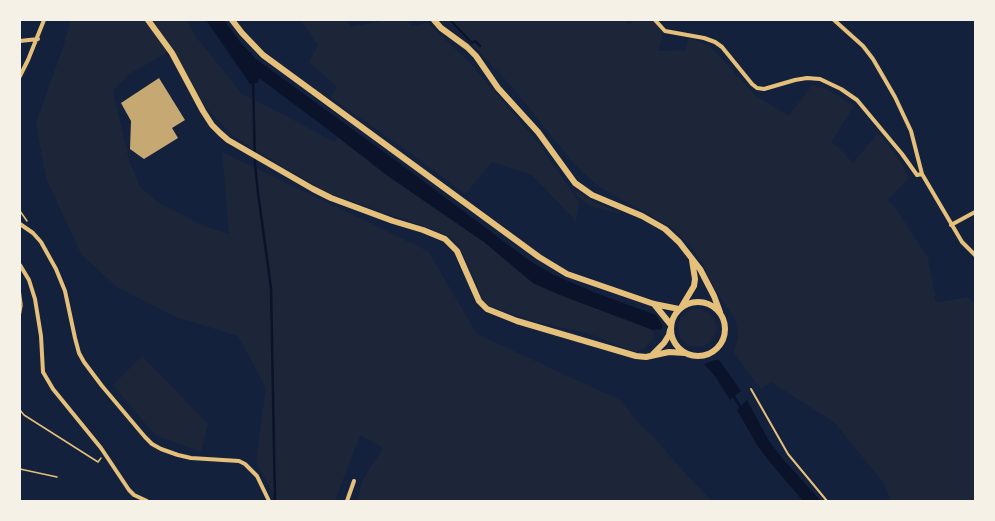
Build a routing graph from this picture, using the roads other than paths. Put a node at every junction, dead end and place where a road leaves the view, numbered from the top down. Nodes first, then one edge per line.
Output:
1 (44, 20) edge
2 (148, 20) edge
3 (232, 20) edge
4 (434, 20) edge
5 (655, 20) edge
6 (834, 20) edge
7 (38, 39) junction
8 (20, 41) edge
9 (20, 76) edge
10 (922, 174) junction
11 (975, 212) edge
12 (20, 224) edge
13 (951, 225) junction
14 (690, 255) junction
15 (975, 255) edge
16 (20, 266) edge
17 (654, 304) junction
18 (681, 308) junction
19 (720, 312) junction
20 (671, 329) junction
21 (685, 353) junction
22 (651, 355) junction
23 (751, 389) dead end
24 (354, 481) dead end
25 (147, 501) edge
26 (269, 501) edge
27 (347, 501) edge
28 (827, 501) edge

1 - 7 street
2 - 22 main road
3 - 17 main road
4 - 14 main road
5 - 10 street
6 - 10 street
7 - 8 street
7 - 9 street
10 - 13 street
11 - 13 street
12 - 26 street
13 - 15 street
14 - 18 main road
14 - 19 main road
16 - 25 street
17 - 18 main road
17 - 20 main road
18 - 19 main road
18 - 20 main road
19 - 21 main road
20 - 21 main road
20 - 22 main road
21 - 22 main road
23 - 28 lane
24 - 27 street

